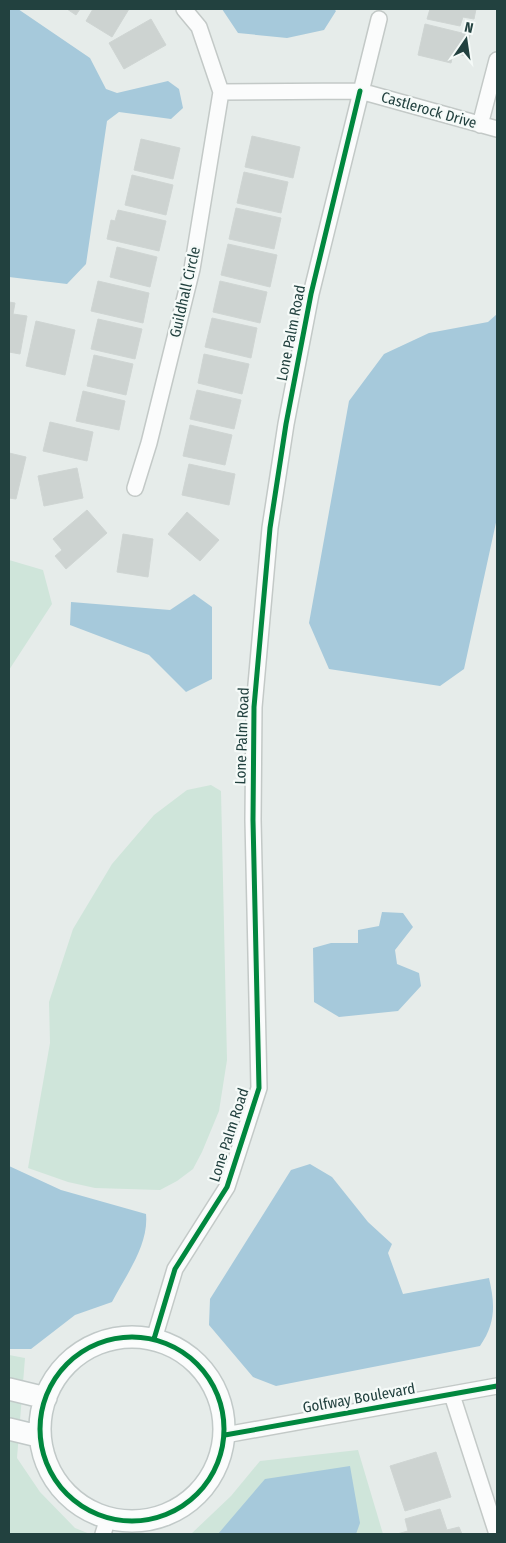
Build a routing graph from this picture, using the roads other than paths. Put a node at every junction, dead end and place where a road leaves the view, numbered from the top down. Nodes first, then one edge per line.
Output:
1 (184, 9) edge
2 (379, 20) dead end
3 (497, 60) edge
4 (360, 91) junction
5 (221, 92) junction
6 (480, 125) junction
7 (497, 129) edge
8 (135, 488) dead end
9 (154, 1339) junction
10 (497, 1386) edge
11 (9, 1389) edge
12 (452, 1395) junction
13 (46, 1398) junction
14 (9, 1429) edge
15 (225, 1434) junction
16 (38, 1436) junction
17 (106, 1526) edge
18 (497, 1534) edge

1 - 5 street, Guildhall Circle
2 - 4 street, Lone Palm Road
3 - 6 street
4 - 5 street
4 - 6 street, Castlerock Drive
4 - 9 street, Lone Palm Road
5 - 8 street, Guildhall Circle
6 - 7 street, Castlerock Drive
9 - 13 street
9 - 15 street
10 - 12 street, Golfway Boulevard
11 - 13 street
12 - 15 street, Golfway Boulevard
12 - 18 street
13 - 16 street
14 - 16 street
15 - 17 street
16 - 17 street

